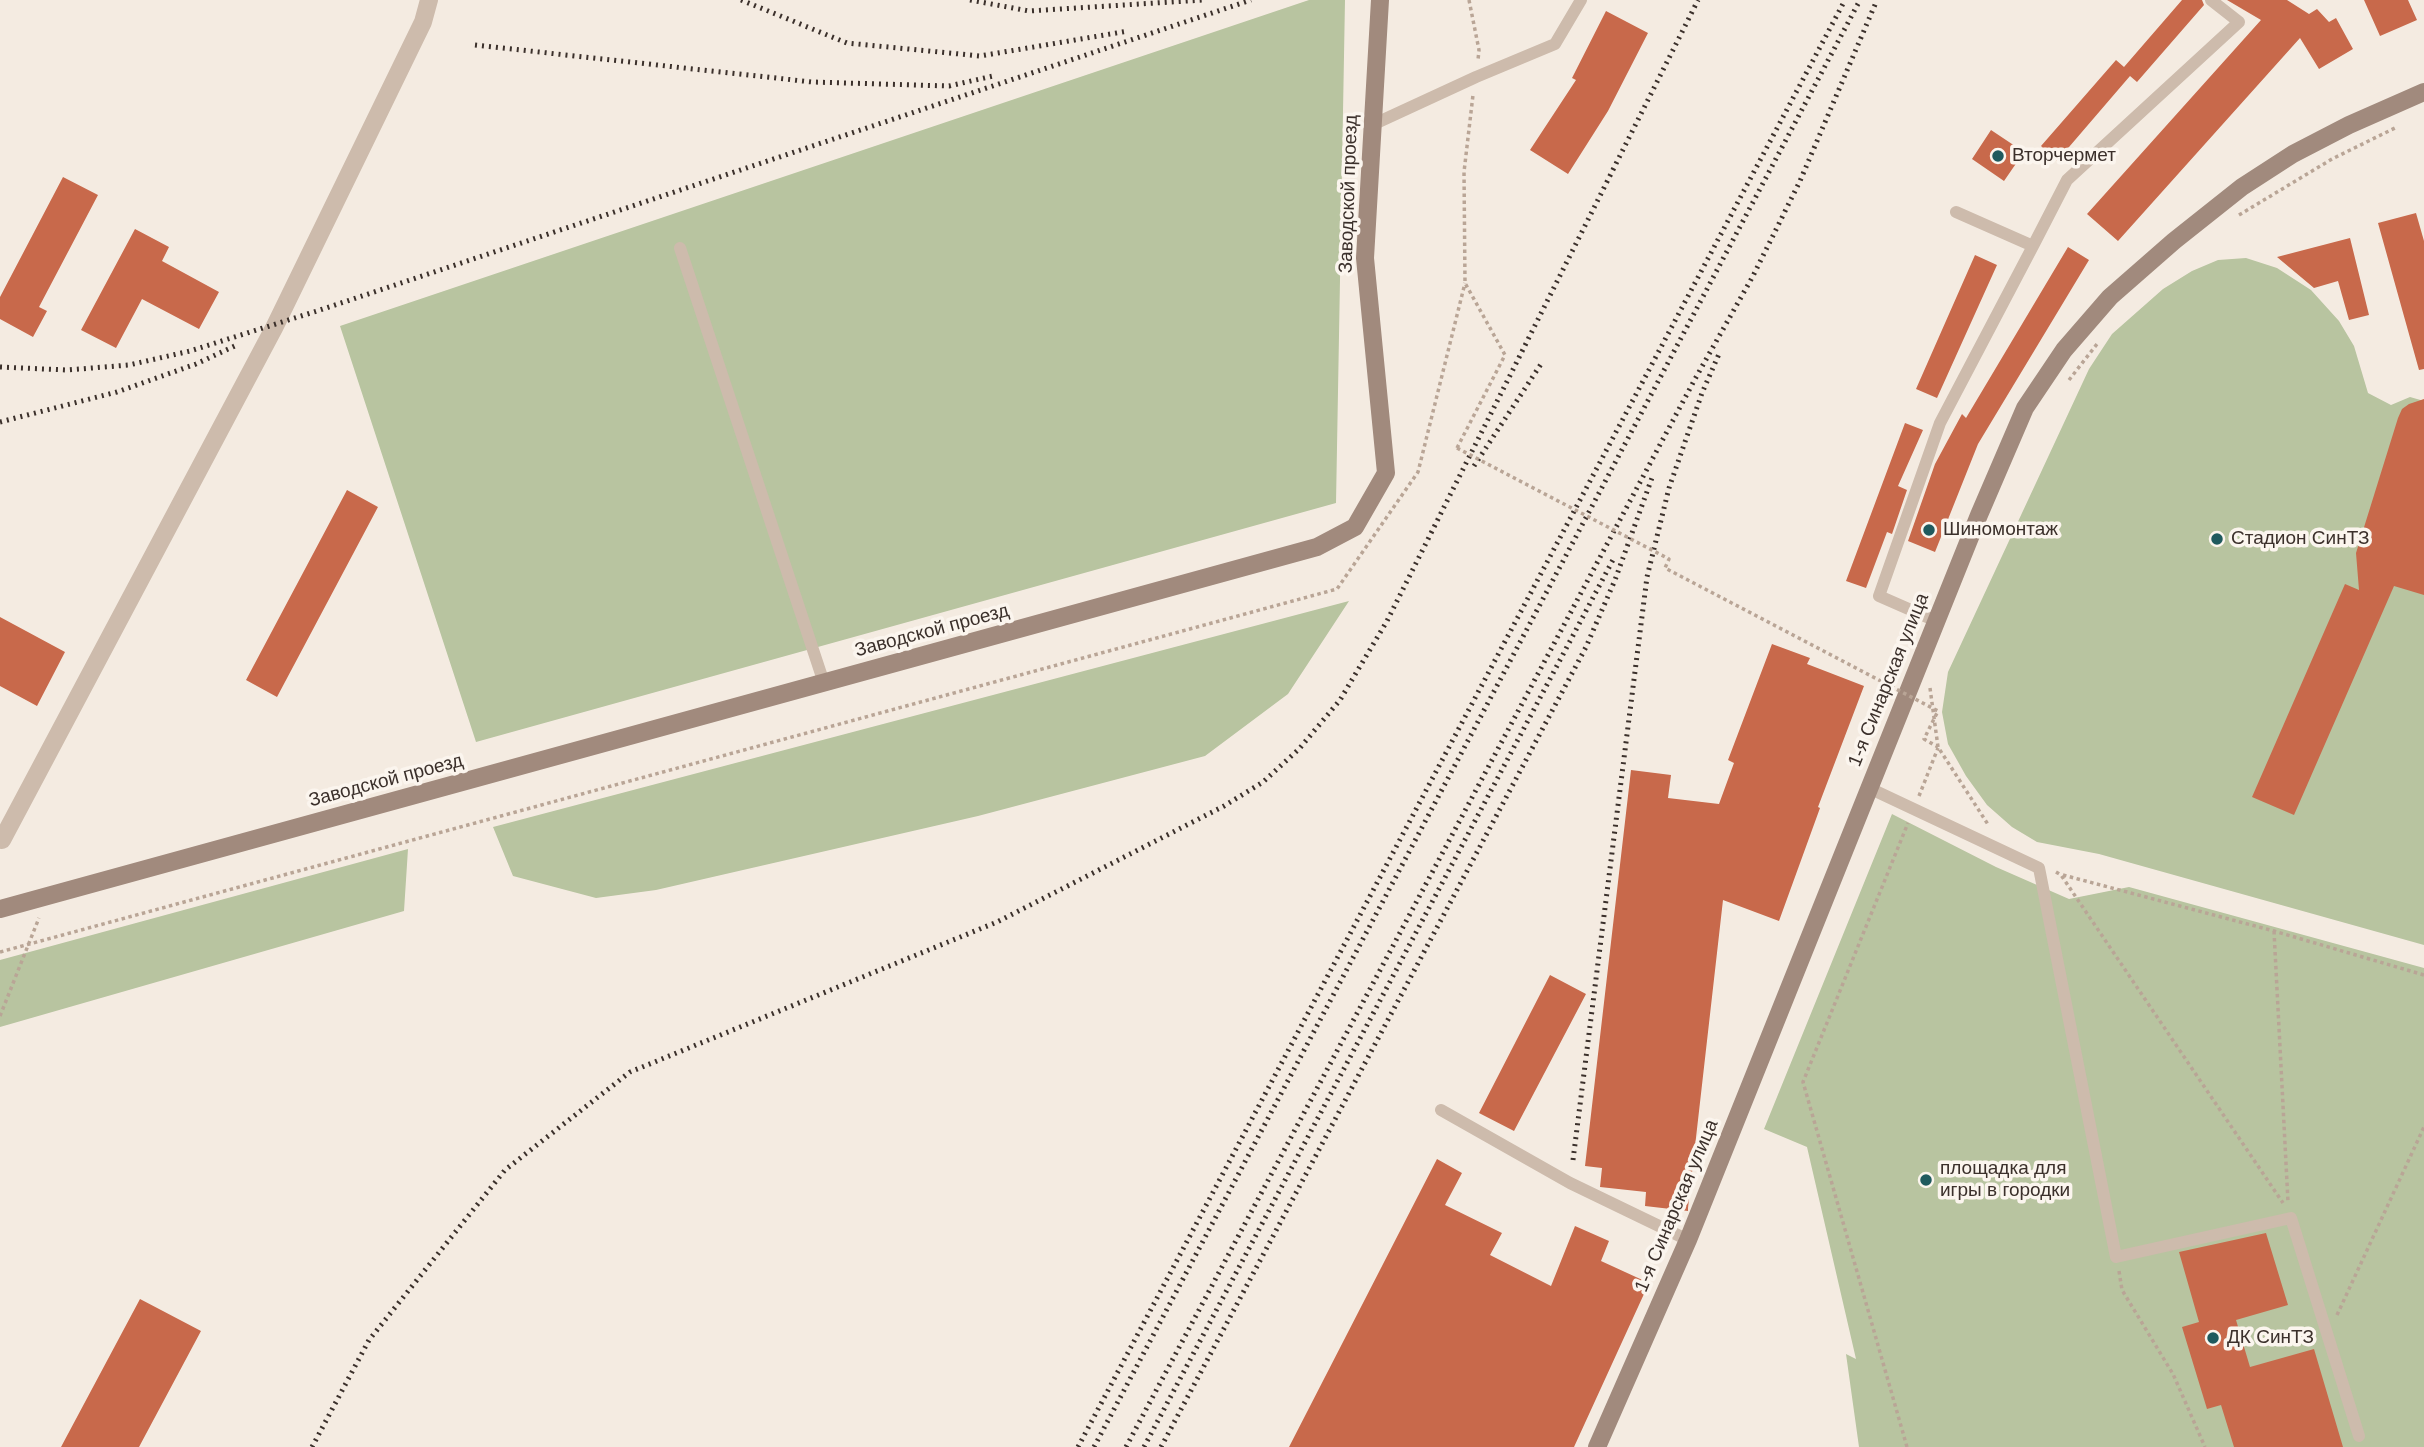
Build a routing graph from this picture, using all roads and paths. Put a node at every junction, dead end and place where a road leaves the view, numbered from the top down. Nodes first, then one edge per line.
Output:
1 (429, 0) edge
2 (1380, 0) edge
3 (1469, 0) edge
4 (1581, 0) edge
5 (2211, 0) edge
6 (1476, 77) junction
7 (2424, 92) edge
8 (2405, 122) dead end
9 (1372, 125) junction
10 (1956, 212) dead end
11 (2229, 221) dead end
12 (2033, 246) junction
13 (680, 248) dead end
14 (2101, 339) dead end
15 (2068, 381) dead end
16 (1936, 621) junction
17 (1934, 677) dead end
18 (824, 682) junction
19 (1938, 747) junction
20 (1869, 788) junction
21 (1917, 798) dead end
22 (1912, 811) dead end
23 (1992, 830) dead end
24 (2, 840) dead end
25 (2049, 867) dead end
26 (2061, 875) junction
27 (48, 896) junction
28 (0, 909) edge
29 (2274, 932) junction
30 (2424, 975) edge
31 (0, 1016) edge
32 (1441, 1110) dead end
33 (2424, 1127) edge
34 (1688, 1240) junction
35 (2333, 1324) dead end
36 (2359, 1436) dead end
37 (1597, 1447) edge
38 (1907, 1447) edge

1 - 24 street
2 - 9 street, Заводской проезд
3 - 6 path
4 - 6 lane
5 - 12 lane
6 - 9 lane
6 - 19 path, bridge
7 - 16 street, 1-я Синарская улица
8 - 11 path
9 - 18 street, Заводской проезд
10 - 12 lane
12 - 16 lane
13 - 18 lane
14 - 15 path
16 - 20 street, 1-я Синарская улица
17 - 19 path
18 - 27 street, Заводской проезд
19 - 21 path
19 - 23 path
20 - 34 street, 1-я Синарская улица
20 - 36 lane
22 - 38 path
25 - 26 path
26 - 29 path
26 - 29 path
27 - 28 street, Заводской проезд
27 - 31 path
29 - 30 path
32 - 34 lane
33 - 35 path
34 - 37 street, 1-я Синарская улица

